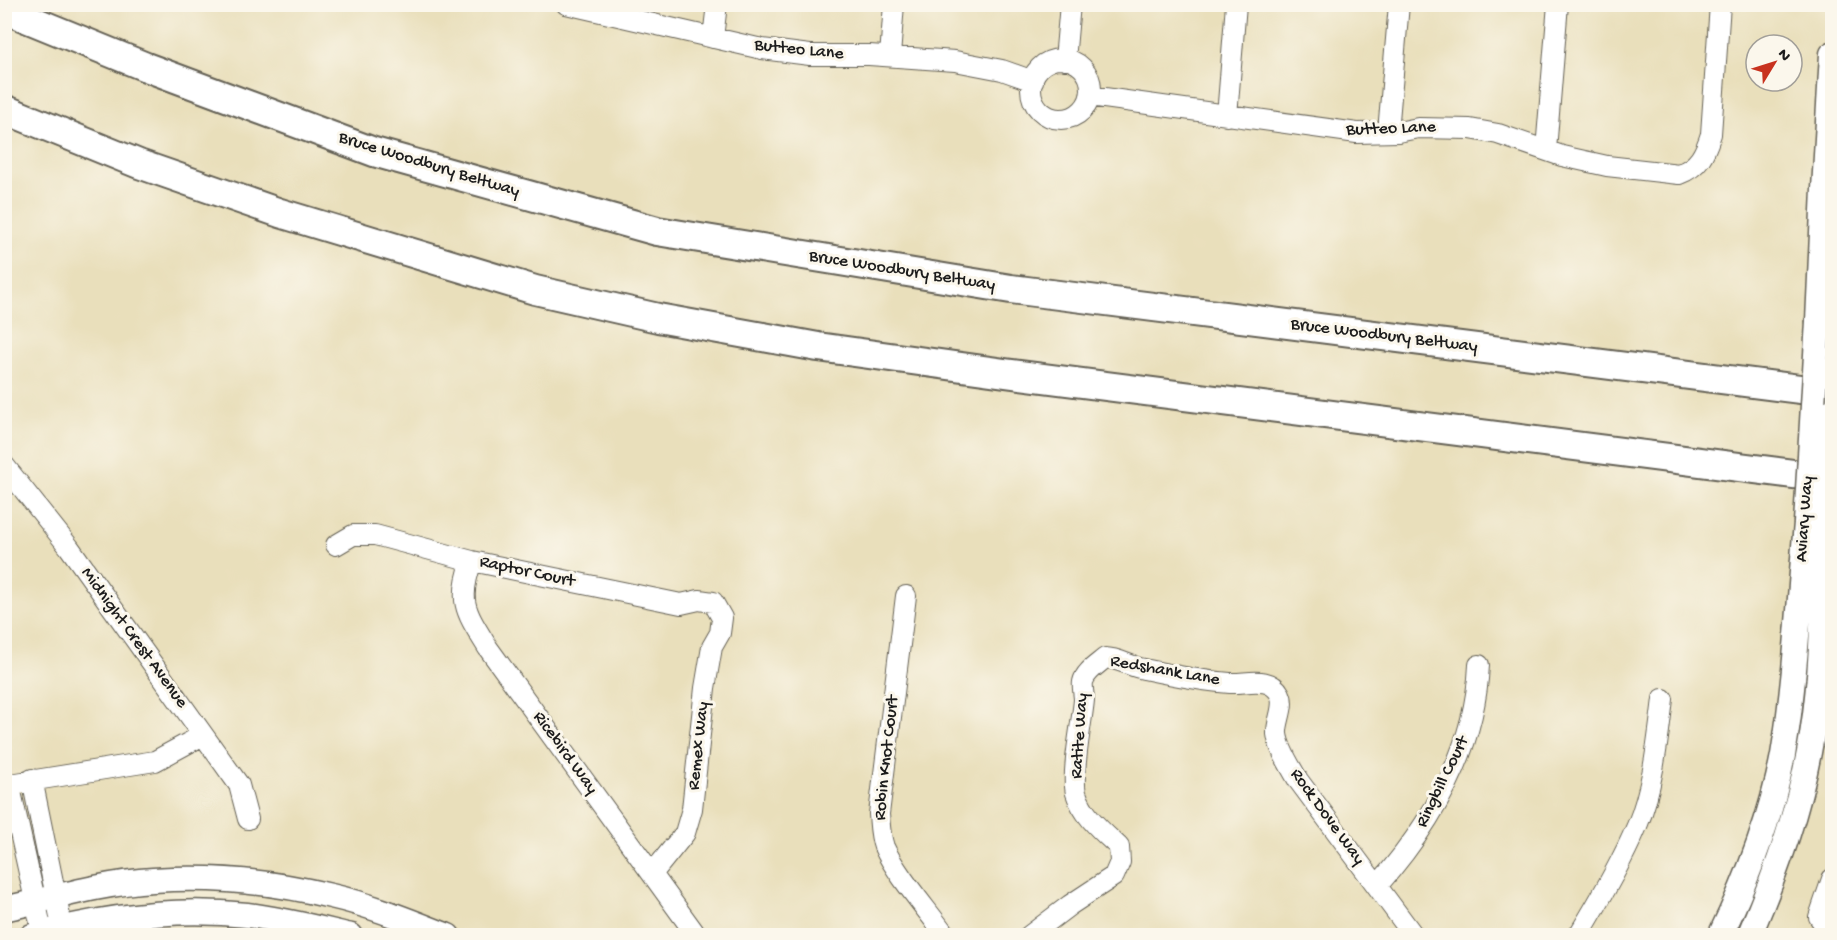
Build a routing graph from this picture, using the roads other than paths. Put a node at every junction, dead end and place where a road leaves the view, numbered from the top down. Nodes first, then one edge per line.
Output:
1 (566, 4) edge
2 (717, 4) edge
3 (894, 4) edge
4 (1070, 4) edge
5 (1236, 4) edge
6 (1399, 4) edge
7 (1558, 4) edge
8 (1720, 4) edge
9 (4, 9) edge
10 (713, 38) junction
11 (1833, 54) edge
12 (890, 56) junction
13 (1065, 60) junction
14 (1033, 81) junction
15 (1090, 96) junction
16 (4, 109) edge
17 (1227, 116) junction
18 (1388, 132) junction
19 (1546, 150) junction
20 (1833, 393) edge
21 (1833, 411) edge
22 (4, 465) edge
23 (1833, 479) edge
24 (1816, 524) junction
25 (336, 545) dead end
26 (472, 561) junction
27 (906, 596) dead end
28 (718, 610) joint
29 (1479, 665) dead end
30 (1093, 669) joint
31 (1274, 689) joint
32 (1663, 699) dead end
33 (203, 735) junction
34 (32, 779) junction
35 (7, 784) edge
36 (248, 819) dead end
37 (652, 874) junction
38 (1833, 879) edge
39 (1377, 886) junction
40 (46, 900) junction
41 (4, 909) edge
42 (1833, 930) edge
43 (49, 934) edge
44 (351, 936) edge
45 (448, 936) edge
46 (697, 936) edge
47 (946, 936) edge
48 (1029, 936) edge
49 (1414, 936) edge
50 (1578, 936) edge
51 (1720, 936) edge
52 (1749, 936) edge

1 - 10 street, Butteo Lane
2 - 10 street
3 - 12 street
4 - 13 street
5 - 17 street
6 - 18 street
7 - 19 street
8 - 19 street, Butteo Lane
9 - 20 highway, Bruce Woodbury Beltway
10 - 12 street, Butteo Lane
11 - 24 main road, Aviary Way, bridge
12 - 14 street, Butteo Lane
13 - 14 street
13 - 15 street
14 - 15 street
15 - 17 street, Butteo Lane
16 - 23 highway
17 - 18 street, Butteo Lane
18 - 19 street, Butteo Lane
21 - 24 main road, Aviary Way, bridge
22 - 33 street, Midnight Crest Avenue
24 - 51 main road, Aviary Way
24 - 52 main road, Aviary Way
25 - 26 street, Raptor Court
26 - 28 street, Raptor Court
26 - 37 street, Ricebird Way
27 - 47 street, Robin Knot Court
28 - 37 street, Remex Way
29 - 39 street, Ringbill Court
30 - 31 street, Redshank Lane
30 - 48 street, Ratite Way
31 - 39 street, Rock Dove Way
32 - 50 street
33 - 34 street
33 - 36 street, Midnight Crest Avenue
34 - 35 street
34 - 40 street
35 - 40 street
37 - 46 street, Ricebird Way
38 - 42 street
39 - 49 street, Rock Dove Way
40 - 41 main road
40 - 43 street
40 - 45 main road
43 - 44 main road

